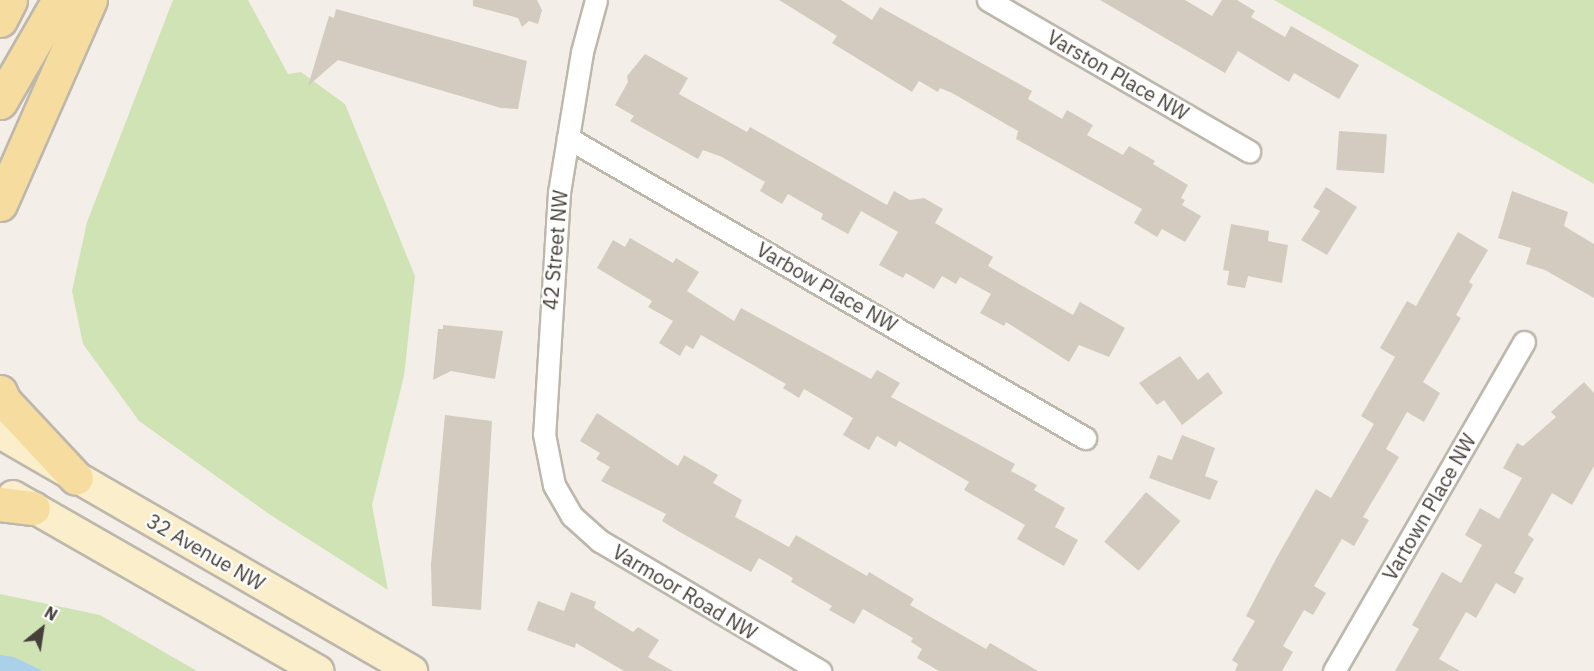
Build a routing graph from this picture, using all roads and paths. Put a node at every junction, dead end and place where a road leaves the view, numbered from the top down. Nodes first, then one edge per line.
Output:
1 (10, 0) edge
2 (59, 0) edge
3 (90, 0) edge
4 (596, 0) edge
5 (988, 0) edge
6 (0, 20) edge
7 (0, 102) edge
8 (568, 138) junction
9 (1248, 151) dead end
10 (0, 204) edge
11 (1524, 342) dead end
12 (0, 392) edge
13 (0, 433) edge
14 (1085, 438) dead end
15 (76, 477) junction
16 (0, 488) edge
17 (561, 501) joint
18 (0, 504) edge
19 (33, 508) junction
20 (318, 671) edge
21 (412, 671) edge
22 (820, 671) edge
23 (1334, 671) edge

1 - 6 main road
2 - 7 main road
3 - 10 main road
4 - 8 street, 42 Street NW
5 - 9 street, Varston Place NW
8 - 14 street, Varbow Place NW
8 - 17 street, 42 Street NW
11 - 23 street, Vartown Place NW
12 - 15 main road
13 - 15 main road, 32 Avenue NW
15 - 21 main road, 32 Avenue NW
16 - 19 main road
17 - 22 street, Varmoor Road NW
18 - 19 main road
19 - 20 main road

